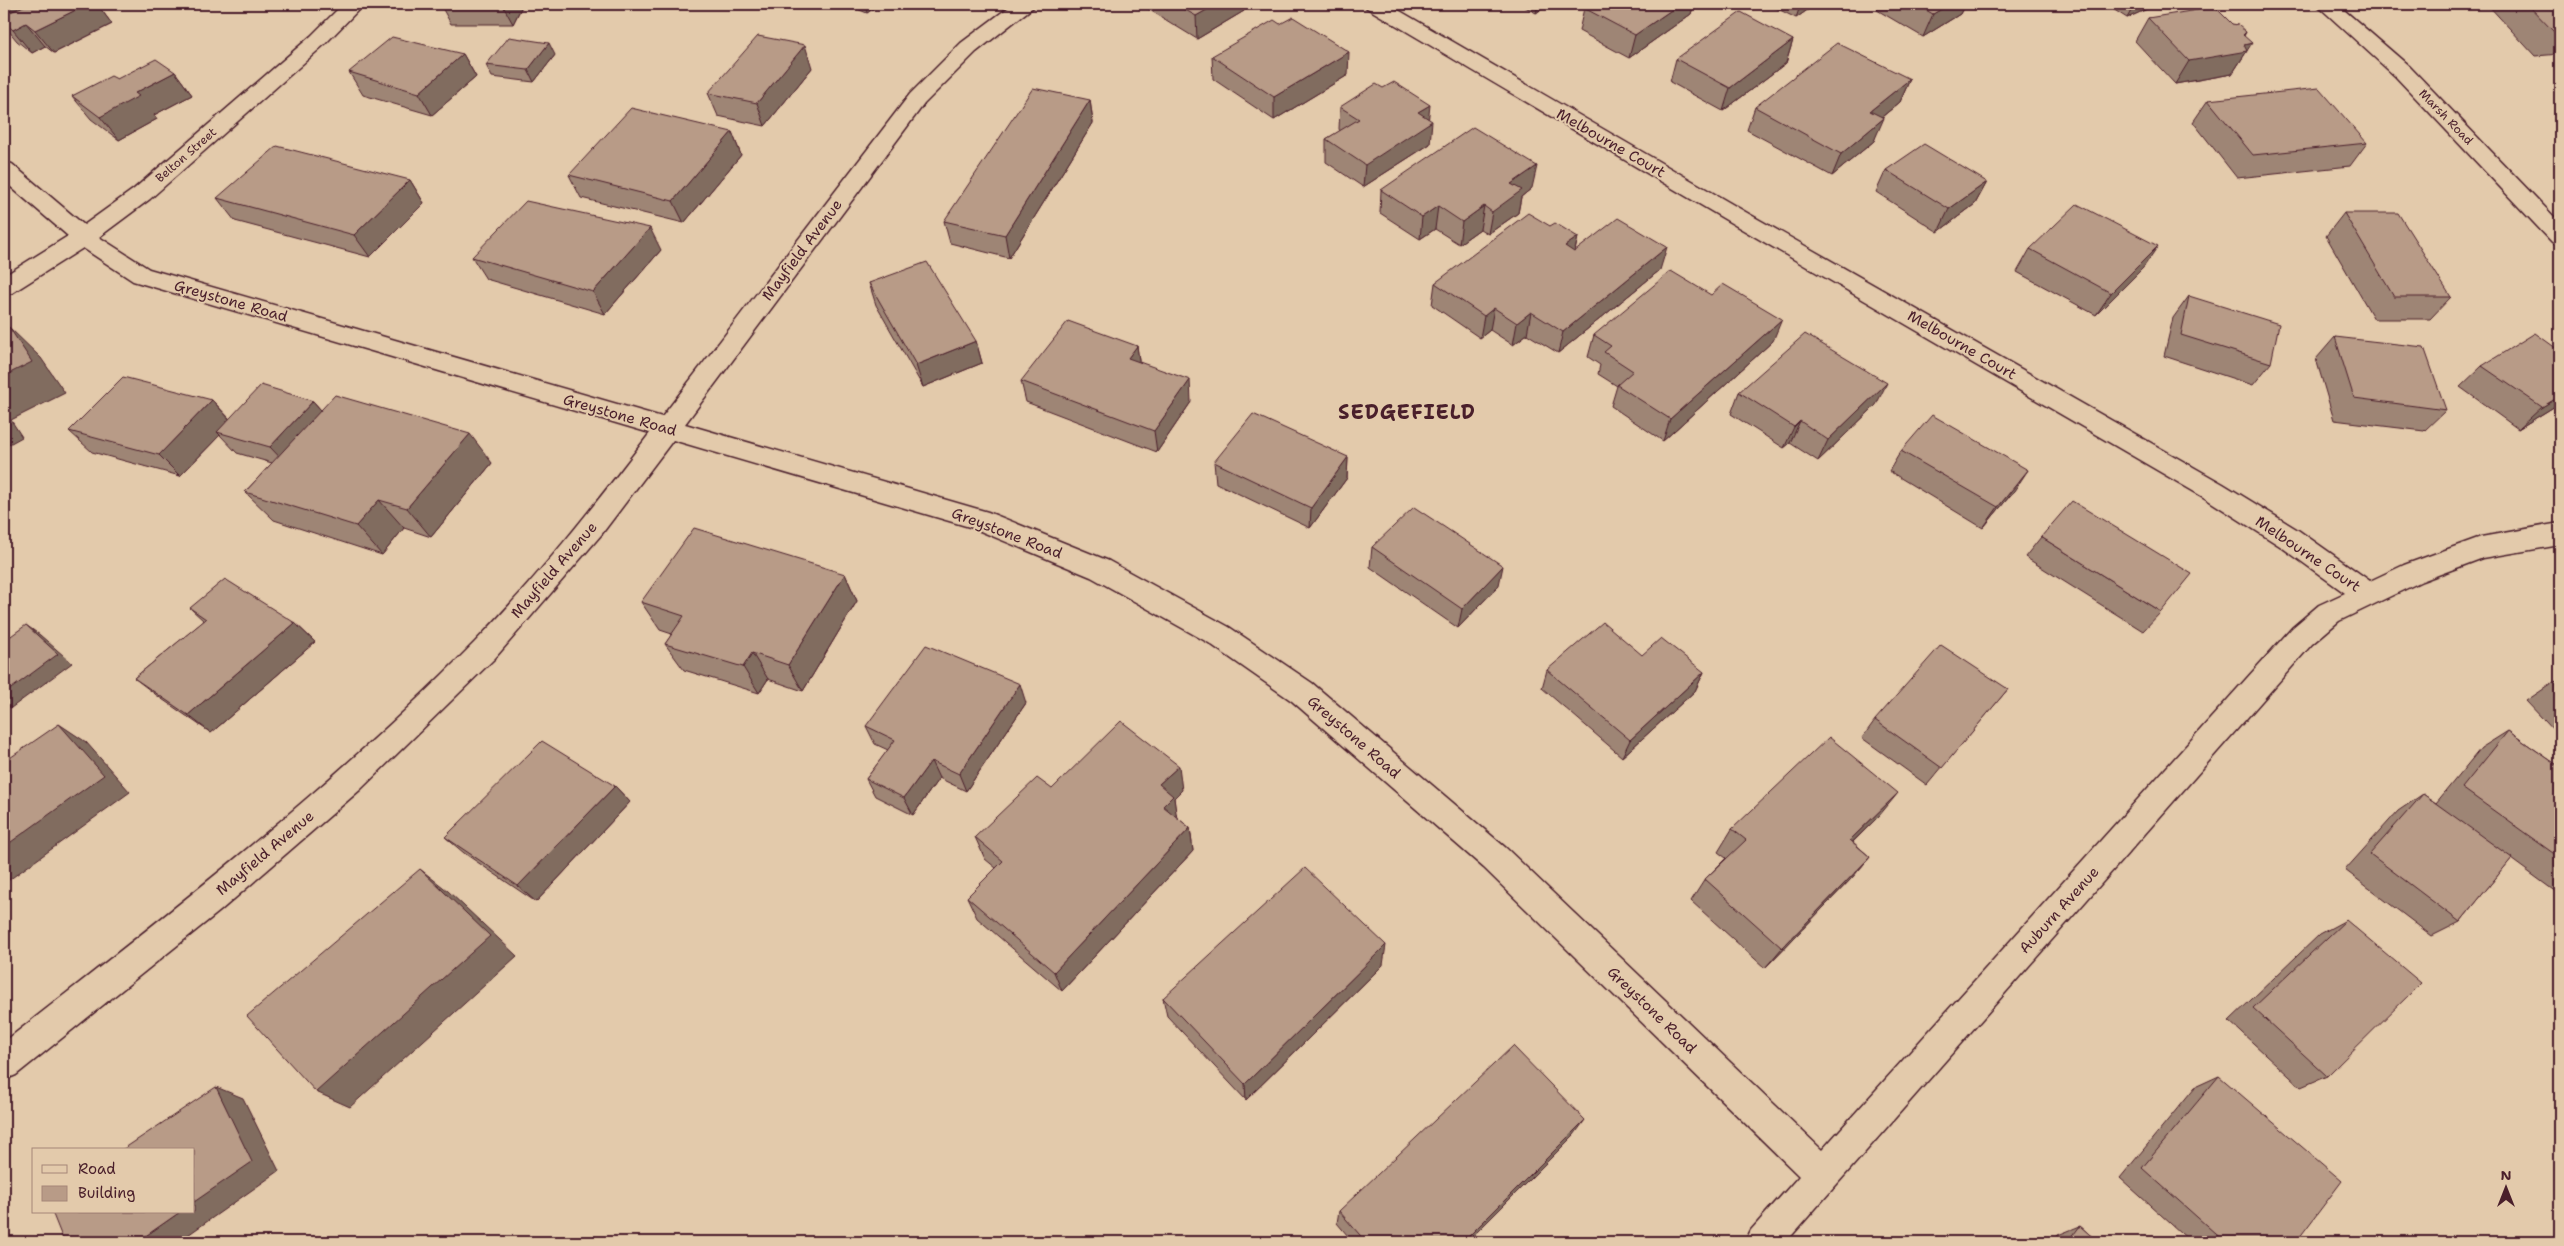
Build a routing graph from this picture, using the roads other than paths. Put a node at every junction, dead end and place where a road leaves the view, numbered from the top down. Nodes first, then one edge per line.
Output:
1 (354, 4) edge
2 (1027, 4) edge
3 (1374, 4) edge
4 (2326, 4) edge
5 (4, 169) edge
6 (2560, 236) edge
7 (84, 237) junction
8 (4, 287) edge
9 (666, 428) junction
10 (2560, 534) edge
11 (2368, 594) junction
12 (4, 1063) edge
13 (1823, 1175) junction
14 (1763, 1242) edge

1 - 7 street, Belton Street
2 - 9 street, Mayfield Avenue
3 - 11 street, Melbourne Court
4 - 6 street, Marsh Road
5 - 7 street, Greystone Road
7 - 8 street, Belton Street
7 - 9 street, Greystone Road
9 - 12 street, Mayfield Avenue
9 - 13 street, Greystone Road
10 - 11 street, Melbourne Court
11 - 13 street, Auburn Avenue
13 - 14 street, Auburn Avenue

